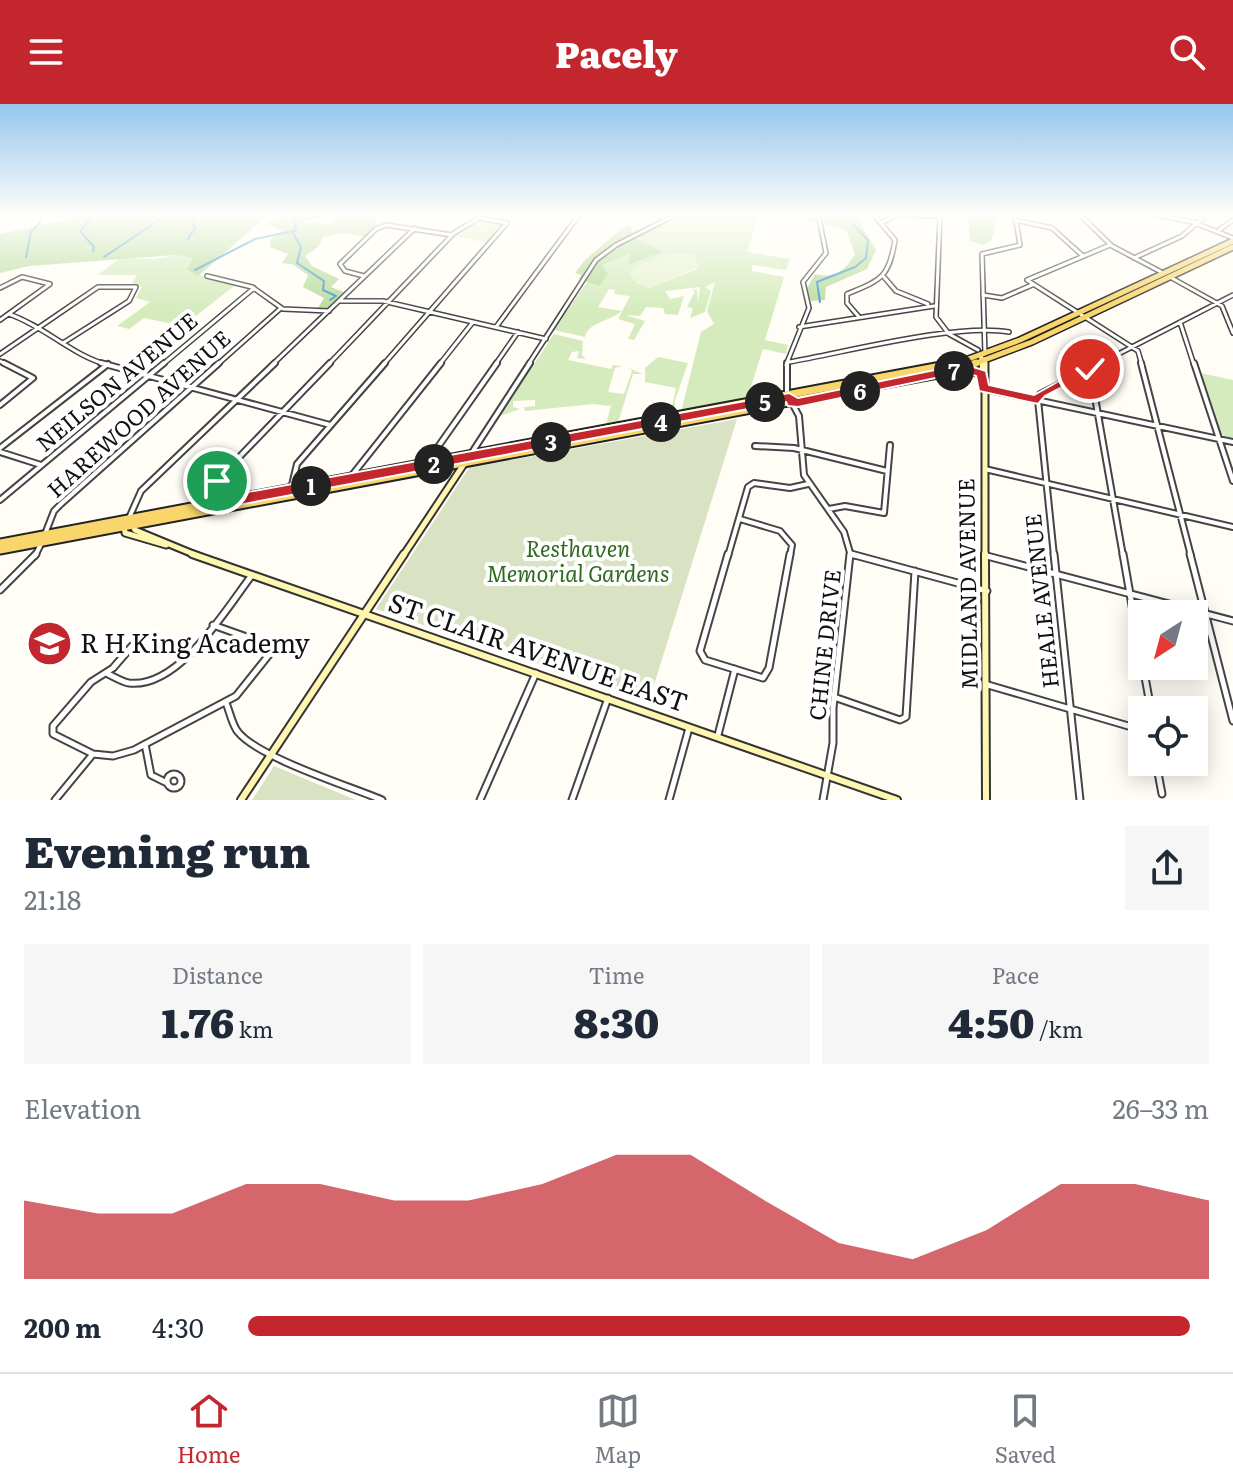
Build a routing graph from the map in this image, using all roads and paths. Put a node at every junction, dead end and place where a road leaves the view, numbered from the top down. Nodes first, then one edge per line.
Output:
1 (356, 247) edge
2 (395, 247) edge
3 (440, 247) edge
4 (486, 247) edge
5 (555, 247) edge
6 (615, 247) edge
7 (826, 247) edge
8 (895, 247) edge
9 (938, 247) edge
10 (1008, 247) edge
11 (1074, 247) edge
12 (1104, 247) edge
13 (1115, 247) edge
14 (1157, 247) edge
15 (1222, 247) edge
16 (1083, 256) junction
17 (1134, 258) junction
18 (1167, 275) junction
19 (207, 276) dead end
20 (365, 276) junction
21 (884, 277) junction
22 (1032, 285) junction
23 (0, 288) edge
24 (254, 288) junction
25 (983, 295) junction
26 (1233, 295) edge
27 (1223, 300) junction
28 (340, 301) junction
29 (388, 302) junction
30 (1218, 303) junction
31 (1233, 303) edge
32 (935, 306) junction
33 (281, 308) junction
34 (329, 311) junction
35 (430, 312) junction
36 (9, 314) junction
37 (1082, 315) junction
38 (859, 317) junction
39 (0, 320) edge
40 (473, 322) junction
41 (1180, 322) junction
42 (40, 327) junction
43 (496, 327) junction
44 (799, 327) junction
45 (984, 328) junction
46 (518, 332) junction
47 (1233, 333) edge
48 (949, 334) junction
49 (546, 339) junction
50 (1020, 340) junction
51 (63, 343) junction
52 (1132, 346) junction
53 (0, 354) edge
54 (982, 357) junction
55 (0, 361) edge
56 (789, 362) junction
57 (108, 364) junction
58 (964, 368) junction
59 (1090, 369) junction
60 (149, 376) junction
61 (982, 376) junction
62 (192, 388) junction
63 (983, 388) junction
64 (236, 400) junction
65 (791, 400) junction
66 (1038, 400) junction
67 (0, 405) edge
68 (1098, 412) junction
69 (283, 413) junction
70 (1157, 424) junction
71 (330, 425) junction
72 (1218, 437) junction
73 (1233, 442) edge
74 (890, 445) dead end
75 (755, 446) dead end
76 (0, 450) edge
77 (800, 450) junction
78 (469, 457) junction
79 (41, 465) junction
80 (425, 465) junction
81 (462, 466) junction
82 (985, 469) junction
83 (887, 471) junction
84 (350, 479) junction
85 (1233, 481) edge
86 (808, 484) junction
87 (1049, 484) junction
88 (291, 493) junction
89 (1113, 499) junction
90 (0, 500) edge
91 (212, 504) junction
92 (828, 509) junction
93 (1180, 515) junction
94 (740, 519) junction
95 (128, 525) junction
96 (1233, 527) edge
97 (43, 539) junction
98 (0, 543) edge
99 (0, 550) edge
100 (851, 554) junction
101 (987, 556) junction
102 (915, 571) junction
103 (252, 575) junction
104 (1057, 575) junction
105 (0, 590) edge
106 (987, 591) junction
107 (1130, 594) junction
108 (1131, 600) edge
109 (1152, 600) edge
110 (1201, 600) edge
111 (364, 615) junction
112 (1208, 615) edge
113 (1233, 621) edge
114 (213, 625) junction
115 (1208, 625) edge
116 (132, 646) dead end
117 (735, 669) junction
118 (106, 673) junction
119 (536, 673) junction
120 (988, 685) junction
121 (834, 697) junction
122 (608, 698) junction
123 (226, 703) junction
124 (1070, 709) junction
125 (1233, 721) edge
126 (690, 726) junction
127 (1128, 726) edge
128 (718, 735) junction
129 (145, 744) junction
130 (273, 753) junction
131 (93, 754) junction
132 (828, 776) junction
133 (1159, 776) edge
134 (165, 782) dead end
135 (1162, 794) dead end
136 (55, 800) edge
137 (241, 800) edge
138 (382, 800) edge
139 (480, 800) edge
140 (572, 800) edge
141 (669, 800) edge
142 (823, 800) edge
143 (897, 800) edge
144 (989, 800) edge
145 (1080, 800) edge

1 - 20 street
2 - 20 street
3 - 29 street
4 - 35 street
5 - 43 street
6 - 49 street
7 - 44 street, CHINE DRIVE
8 - 21 street
9 - 32 street
10 - 25 street, MIDLAND AVENUE
11 - 16 street
12 - 16 street
13 - 17 street
14 - 17 street
15 - 18 main road
16 - 22 street
17 - 18 street
18 - 30 street
18 - 37 main road
19 - 24 street
20 - 28 street
21 - 32 street
21 - 38 street
22 - 25 street
22 - 37 street
23 - 36 street
24 - 33 street
24 - 60 street, NEILSON AVENUE
25 - 45 street, MIDLAND AVENUE
26 - 27 street
27 - 30 street
27 - 31 street
28 - 29 street
28 - 34 street
29 - 35 street
29 - 69 street
30 - 41 street
30 - 47 street
32 - 38 street
32 - 48 street
33 - 34 street
33 - 62 street, HAREWOOD AVENUE
34 - 64 street
35 - 40 street
35 - 71 street
36 - 39 street
36 - 42 street
37 - 50 main road
37 - 52 street
37 - 54 main road
38 - 44 street
40 - 43 street
40 - 84 street
41 - 52 street
41 - 72 street
42 - 51 street
42 - 51 street
42 - 53 street
43 - 46 street
44 - 56 street, CHINE DRIVE
45 - 48 street
45 - 50 street
45 - 54 street, MIDLAND AVENUE
46 - 49 street
46 - 80 street
48 - 54 street
48 - 56 street
49 - 78 street
50 - 54 main road
51 - 57 street
52 - 59 street
52 - 70 street
54 - 58 main road
54 - 61 main road, MIDLAND AVENUE
54 - 65 main road
55 - 67 street
56 - 65 street, CHINE DRIVE
57 - 60 street
57 - 76 street
58 - 61 main road
58 - 65 main road
59 - 66 street
59 - 68 street
60 - 62 street
60 - 79 street, NEILSON AVENUE
61 - 63 main road, MIDLAND AVENUE
62 - 64 street
62 - 97 street, HAREWOOD AVENUE
63 - 66 street
63 - 82 main road, MIDLAND AVENUE
64 - 69 street
64 - 95 street
65 - 77 street, CHINE DRIVE
65 - 78 main road
65 - 81 main road
66 - 68 street
66 - 87 street, HEALE AVENUE
68 - 70 street
68 - 89 street
69 - 71 street
69 - 91 street
70 - 72 street
70 - 93 street
71 - 88 street
72 - 73 street
72 - 85 street
74 - 83 street
75 - 77 street
76 - 79 street
77 - 83 street
77 - 86 street, CHINE DRIVE
78 - 80 main road
78 - 81 main road
79 - 90 street, NEILSON AVENUE
80 - 84 main road
81 - 88 main road
81 - 111 main road
82 - 87 street
82 - 101 main road, MIDLAND AVENUE
83 - 92 street
84 - 88 main road
86 - 92 street, CHINE DRIVE
86 - 94 street
87 - 89 street
87 - 104 street, HEALE AVENUE
88 - 91 main road
88 - 95 main road
89 - 93 street
89 - 107 street
91 - 95 main road
92 - 100 street, CHINE DRIVE
93 - 96 street
93 - 110 street
94 - 117 street
94 - 117 street
95 - 97 main road
95 - 103 main road, ST CLAIR AVENUE EAST
97 - 98 main road
97 - 99 main road
97 - 105 street, HAREWOOD AVENUE
100 - 102 street
100 - 121 street, CHINE DRIVE
101 - 104 street
101 - 106 main road, MIDLAND AVENUE
102 - 106 street
102 - 121 street
103 - 111 main road, ST CLAIR AVENUE EAST
103 - 114 street
104 - 107 street
104 - 124 street, HEALE AVENUE
106 - 120 main road, MIDLAND AVENUE
107 - 108 street
107 - 109 street
111 - 119 main road, ST CLAIR AVENUE EAST
111 - 130 main road
112 - 113 street
114 - 118 street
114 - 123 street
115 - 125 street
116 - 118 street
117 - 128 street
118 - 131 street
119 - 122 main road, ST CLAIR AVENUE EAST
119 - 139 street
120 - 124 street
120 - 144 main road, MIDLAND AVENUE
121 - 132 street, CHINE DRIVE
122 - 126 main road, ST CLAIR AVENUE EAST
122 - 140 street
123 - 129 street
123 - 130 street
124 - 127 street
124 - 145 street, HEALE AVENUE
126 - 128 main road, ST CLAIR AVENUE EAST
126 - 141 street
128 - 132 main road, ST CLAIR AVENUE EAST
129 - 131 street
129 - 134 street
130 - 137 main road
130 - 138 street
131 - 136 street
132 - 142 street, CHINE DRIVE
132 - 143 main road, ST CLAIR AVENUE EAST
133 - 135 street

